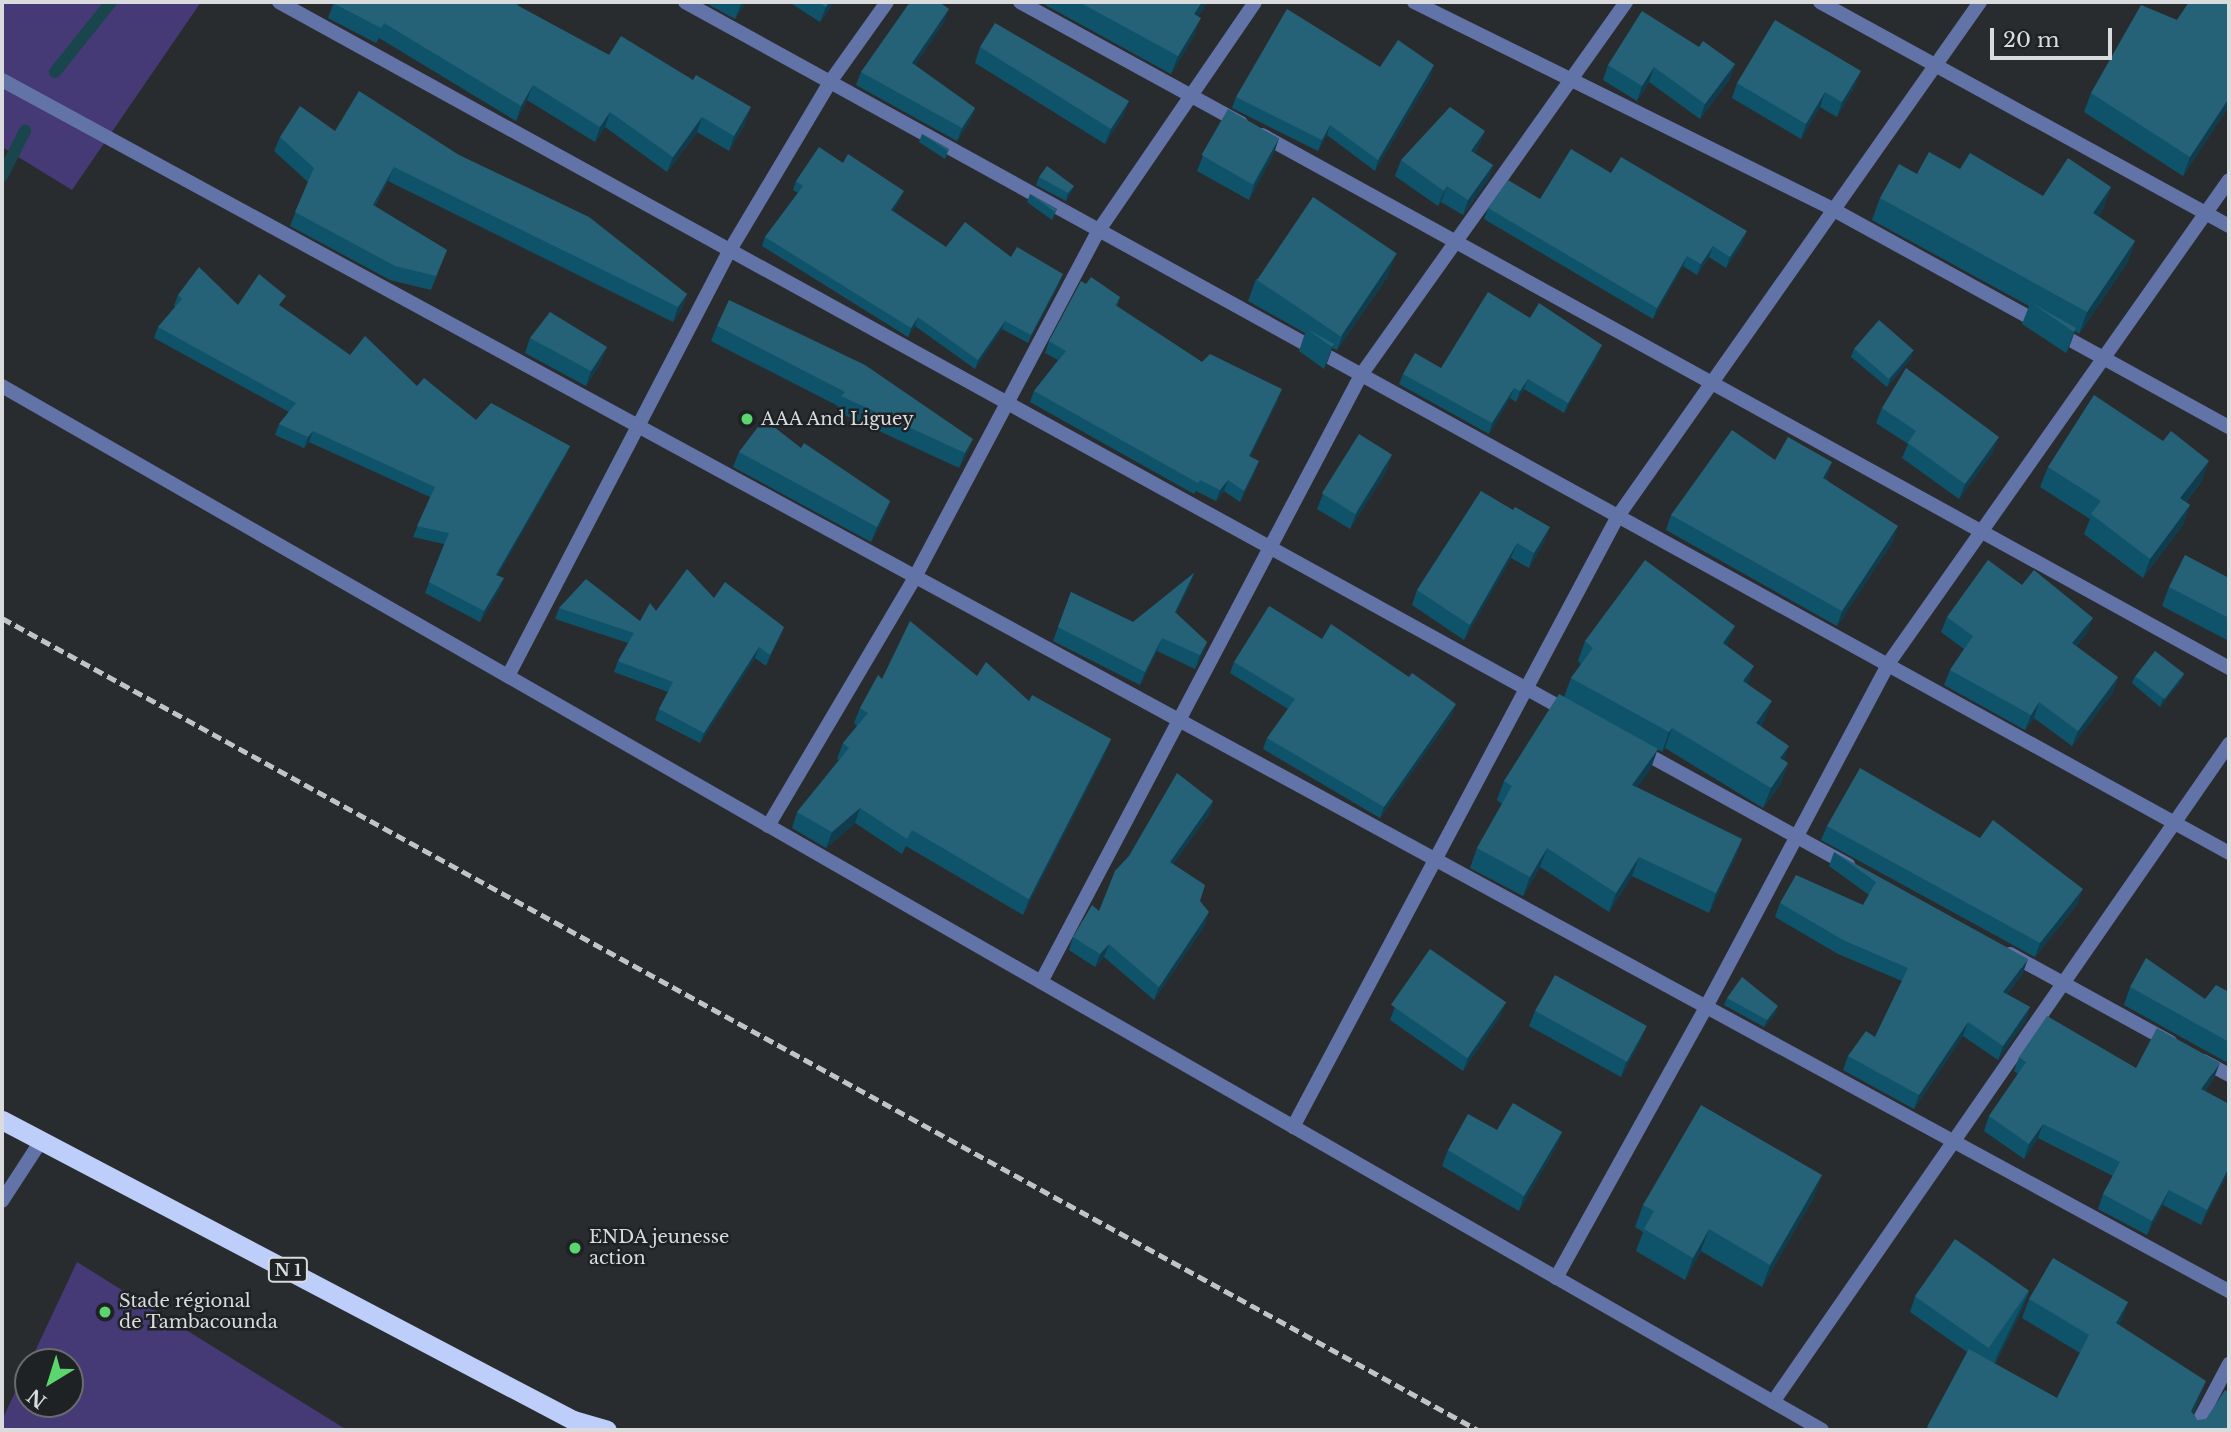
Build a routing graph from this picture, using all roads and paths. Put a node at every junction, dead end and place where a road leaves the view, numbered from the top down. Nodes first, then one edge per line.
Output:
1 (279, 2) edge
2 (685, 2) edge
3 (887, 2) edge
4 (1020, 2) edge
5 (1255, 2) edge
6 (1414, 2) edge
7 (1626, 2) edge
8 (1820, 2) edge
9 (1980, 2) edge
10 (1936, 65) junction
11 (2, 80) edge
12 (830, 82) junction
13 (1572, 82) junction
14 (1191, 96) junction
15 (2229, 180) edge
16 (1834, 210) junction
17 (2206, 213) junction
18 (2229, 226) edge
19 (1099, 230) junction
20 (1455, 242) junction
21 (730, 250) junction
22 (2103, 358) junction
23 (1361, 375) junction
24 (1712, 382) junction
25 (2, 386) edge
26 (1007, 403) junction
27 (640, 427) junction
28 (2229, 427) edge
29 (1618, 516) junction
30 (1981, 531) junction
31 (1270, 548) junction
32 (915, 577) junction
33 (1888, 664) junction
34 (2229, 668) edge
35 (508, 676) junction
36 (1527, 688) junction
37 (1179, 720) junction
38 (1585, 721) edge
39 (1620, 740) edge
40 (2229, 744) edge
41 (2175, 823) junction
42 (768, 826) junction
43 (1796, 837) junction
44 (2229, 853) edge
45 (1436, 860) junction
46 (1857, 870) edge
47 (1991, 944) edge
48 (1041, 982) junction
49 (2064, 984) junction
50 (1706, 1007) junction
51 (2229, 1075) edge
52 (2, 1120) edge
53 (1293, 1127) junction
54 (41, 1141) junction
55 (1954, 1142) junction
56 (2, 1201) edge
57 (1556, 1278) junction
58 (2229, 1291) edge
59 (2229, 1364) edge
60 (1773, 1402) junction
61 (579, 1425) edge
62 (607, 1430) edge
63 (1822, 1430) edge
64 (2194, 1430) edge

1 - 21 street
2 - 12 street
3 - 12 street
4 - 14 street
5 - 14 street
6 - 13 street
7 - 13 street
8 - 10 street
9 - 10 street
10 - 16 street
10 - 17 street
11 - 27 street
12 - 19 street
12 - 21 street
13 - 16 street
13 - 20 street
14 - 19 street
14 - 20 street
15 - 17 street
16 - 22 street
16 - 24 street
17 - 18 street
17 - 22 street
19 - 23 street
19 - 26 street
20 - 23 street
20 - 24 street
21 - 26 street
21 - 27 street
22 - 28 street
22 - 30 street
23 - 29 street
23 - 31 street
24 - 29 street
24 - 30 street
25 - 35 street
26 - 31 street
26 - 32 street
27 - 32 street
27 - 35 street
29 - 33 street
29 - 36 street
30 - 33 street
30 - 34 street
31 - 36 street
31 - 37 street
32 - 37 street
32 - 42 street
33 - 41 street
33 - 43 street
35 - 42 street
36 - 38 street
36 - 45 street
37 - 45 street
37 - 48 street
39 - 43 street
40 - 41 street
41 - 44 street
41 - 49 street
42 - 48 street
43 - 46 street
43 - 50 street
45 - 50 street
45 - 53 street
47 - 49 street
48 - 53 street
49 - 51 street
49 - 55 street
50 - 55 street
50 - 57 street
52 - 54 highway, N 1
53 - 57 street
54 - 56 street
54 - 61 highway, N 1
55 - 58 street
55 - 60 street
57 - 60 street
59 - 64 street
60 - 63 street
61 - 62 highway, N 1

